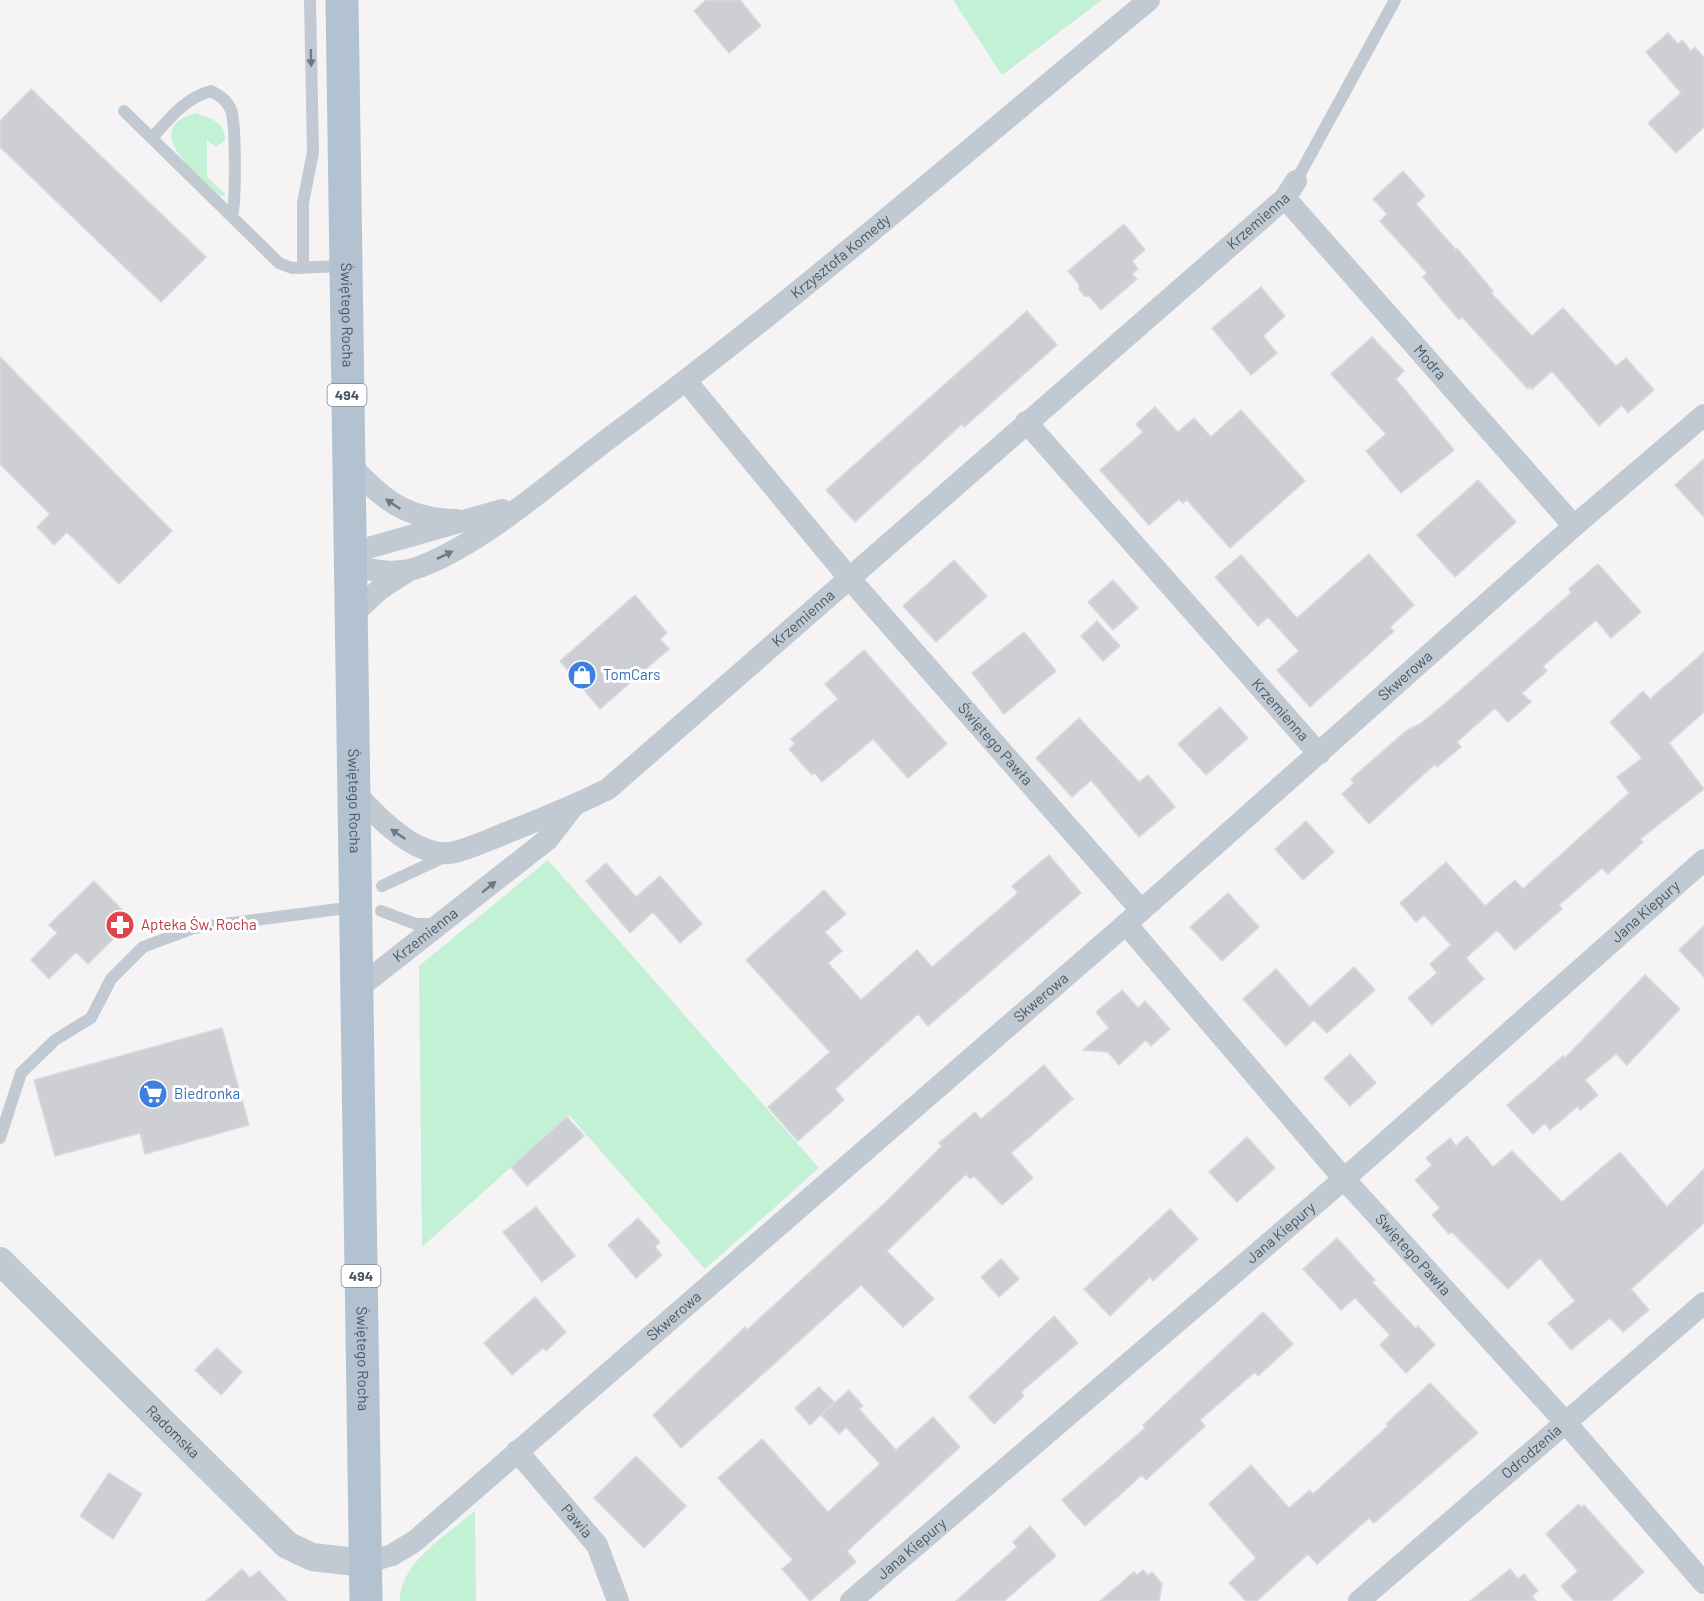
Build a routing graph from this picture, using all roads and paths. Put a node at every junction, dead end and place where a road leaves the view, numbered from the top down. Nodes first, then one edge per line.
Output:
1 (310, 0) edge
2 (342, 0) edge
3 (1149, 0) edge
4 (1395, 0) edge
5 (124, 111) dead end
6 (152, 138) junction
7 (1290, 190) junction
8 (232, 216) junction
9 (345, 266) junction
10 (303, 268) junction
11 (686, 381) junction
12 (1704, 415) edge
13 (1026, 422) junction
14 (348, 463) junction
15 (523, 503) junction
16 (470, 521) junction
17 (1574, 526) junction
18 (349, 561) junction
19 (408, 571) junction
20 (849, 578) junction
21 (351, 617) junction
22 (1319, 754) junction
23 (354, 791) junction
24 (573, 807) junction
25 (453, 853) junction
26 (1704, 860) edge
27 (382, 886) dead end
28 (368, 909) junction
29 (1133, 917) junction
30 (443, 924) junction
31 (357, 989) junction
32 (0, 1138) edge
33 (1344, 1179) junction
34 (0, 1261) edge
35 (1704, 1303) edge
36 (1566, 1423) junction
37 (517, 1451) junction
38 (365, 1563) junction
39 (1704, 1583) edge
40 (366, 1601) edge
41 (618, 1601) edge
42 (851, 1601) edge
43 (1359, 1601) edge

1 -> 10 lane
2 - 9 main road, Świętego Rocha / 494
3 - 11 street, Krzysztofa Komedy
4 - 7 lane
5 - 6 lane
6 - 8 lane
6 - 8 lane
7 - 13 street, Krzemienna
7 - 17 street, Modra
8 - 10 lane
9 - 10 lane
9 - 14 main road, Świętego Rocha / 494
11 - 15 street, Krzysztofa Komedy
11 - 20 street, Świętego Pawła
12 - 17 street, Skwerowa
13 - 20 street, Krzemienna
13 - 22 street, Krzemienna
16 -> 14 street, Krzysztofa Komedy
14 - 18 main road, Świętego Rocha / 494
15 - 16 street, Krzysztofa Komedy
19 -> 15 street, Krzysztofa Komedy
16 - 18 street, Krzysztofa Komedy
17 - 22 street, Skwerowa
18 - 19 street, Krzysztofa Komedy
18 - 21 main road, Świętego Rocha / 494
19 - 21 street, Krzysztofa Komedy
20 - 24 street, Krzemienna
20 - 29 street, Świętego Pawła
21 - 23 main road, Świętego Rocha / 494
22 - 29 street, Skwerowa
25 -> 23 street
23 - 28 main road, Świętego Rocha / 494
24 - 25 street, Krzemienna
30 -> 24 street, Krzemienna
25 - 27 lane
26 - 33 street, Jana Kiepury
28 - 30 lane
28 - 31 main road, Świętego Rocha / 494
28 - 32 lane
29 - 33 street, Świętego Pawła
29 - 37 street, Skwerowa
30 - 31 street, Krzemienna
31 - 38 main road, Świętego Rocha / 494
33 - 36 street, Świętego Pawła
33 - 42 street, Jana Kiepury
34 - 38 street, Radomska
35 - 36 street, Odrodzenia
36 - 39 street, Świętego Pawła
36 - 43 street, Odrodzenia
37 - 38 street, Skwerowa
37 - 41 street, Pawia
38 - 40 main road, Świętego Rocha / 494

